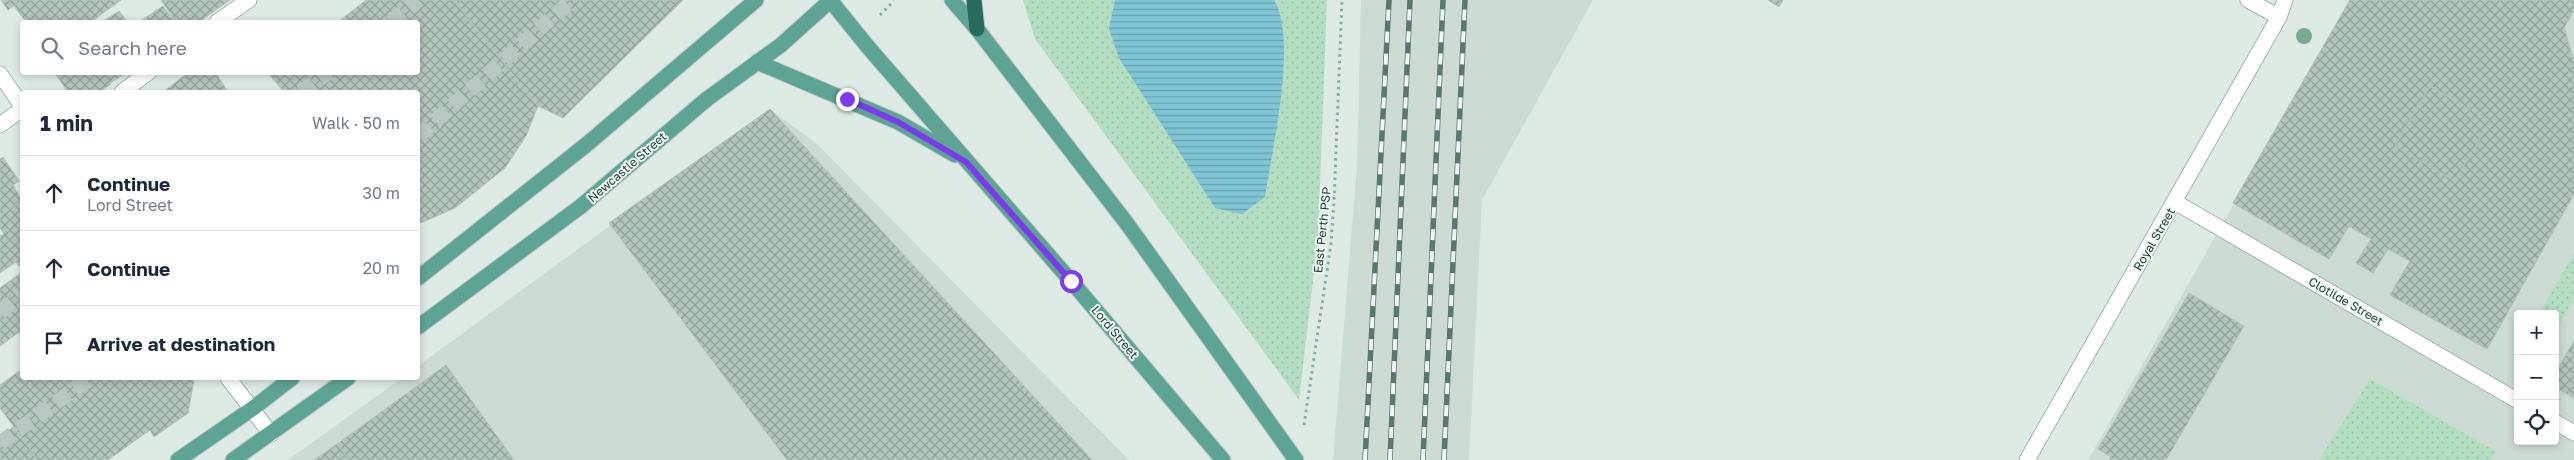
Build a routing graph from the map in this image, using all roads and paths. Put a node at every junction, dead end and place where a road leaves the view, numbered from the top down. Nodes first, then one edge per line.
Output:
1 (249, 0) edge
2 (756, 0) edge
3 (830, 0) edge
4 (952, 0) edge
5 (974, 0) edge
6 (1342, 0) edge
7 (2248, 0) edge
8 (2285, 0) edge
9 (2294, 0) edge
10 (894, 1) edge
11 (880, 15) dead end
12 (2279, 17) junction
13 (220, 20) edge
14 (977, 29) junction
15 (757, 62) junction
16 (0, 74) edge
17 (145, 75) edge
18 (125, 90) edge
19 (20, 104) edge
20 (20, 109) edge
21 (0, 125) edge
22 (966, 162) junction
23 (2175, 202) junction
24 (420, 276) edge
25 (420, 325) edge
26 (230, 380) edge
27 (289, 380) edge
28 (345, 380) edge
29 (2514, 398) edge
30 (252, 409) junction
31 (2559, 424) edge
32 (2574, 433) edge
33 (271, 434) junction
34 (1303, 434) dead end
35 (178, 460) edge
36 (234, 460) edge
37 (1223, 460) edge
38 (1296, 460) edge
39 (2027, 460) edge

1 - 13 street
2 - 24 main road
3 - 15 main road, Newcastle Street
3 - 22 main road, Lord Street
4 - 14 main road
5 - 14 highway
6 - 34 path, East Perth PSP
7 - 12 street
8 - 12 street, Royal Street
9 - 12 street, Royal Street
10 - 11 path
12 - 23 street, Royal Street
14 - 38 main road
15 - 22 main road
15 - 25 main road, Newcastle Street
16 - 19 street
17 - 18 street
20 - 21 street
22 - 37 main road, Lord Street
23 - 29 street, Clotilde Street
23 - 39 street, Royal Street
26 - 30 street
27 - 30 main road
28 - 33 main road
30 - 33 street
30 - 35 main road
31 - 32 street
33 - 36 main road

